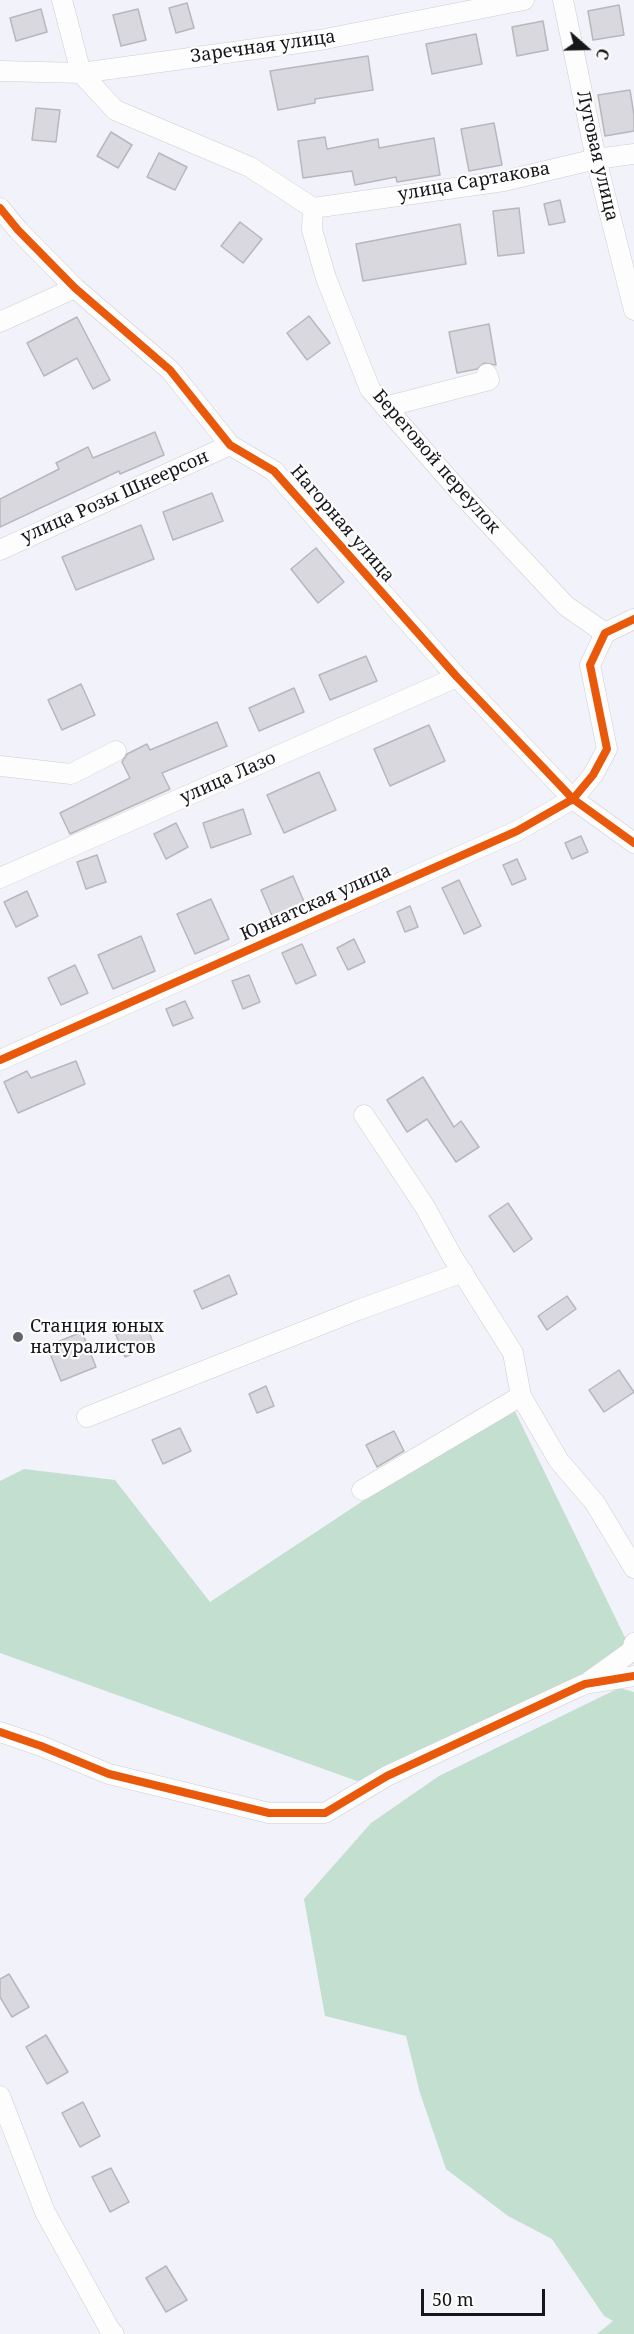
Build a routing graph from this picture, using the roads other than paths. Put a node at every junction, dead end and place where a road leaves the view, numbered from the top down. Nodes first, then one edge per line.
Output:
1 (62, 0) edge
2 (524, 0) edge
3 (563, 0) edge
4 (0, 71) edge
5 (81, 73) junction
6 (634, 154) edge
7 (596, 159) junction
8 (0, 208) edge
9 (313, 208) junction
10 (75, 288) junction
11 (634, 310) edge
12 (0, 322) edge
13 (487, 374) dead end
14 (386, 406) junction
15 (230, 445) junction
16 (0, 550) edge
17 (634, 619) edge
18 (605, 633) junction
19 (457, 677) junction
20 (116, 751) dead end
21 (0, 765) edge
22 (573, 799) junction
23 (634, 843) edge
24 (0, 878) edge
25 (0, 1060) edge
26 (364, 1115) dead end
27 (463, 1272) junction
28 (521, 1396) junction
29 (87, 1417) dead end
30 (363, 1490) dead end
31 (634, 1568) edge
32 (634, 1643) edge
33 (634, 1676) edge
34 (585, 1684) junction
35 (0, 1732) edge
36 (0, 2096) edge
37 (111, 2333) edge

1 - 5 street
2 - 5 street, Заречная улица
3 - 7 street, Луговая улица
4 - 5 street, Заречная улица
5 - 9 street
6 - 7 street, улица Сартакова
7 - 9 street, улица Сартакова
7 - 11 street, Луговая улица
8 - 10 street, Нагорная улица
9 - 14 street, Береговой переулок
10 - 12 street
10 - 15 street, Нагорная улица
13 - 14 street
14 - 18 street, Береговой переулок
15 - 16 street, улица Розы Шнеерсон
15 - 19 street, Нагорная улица
17 - 18 street
18 - 22 street
19 - 22 street, Нагорная улица
19 - 24 street, улица Лазо
20 - 21 street
22 - 23 street
22 - 25 street, Юннатская улица
26 - 27 street
27 - 28 street
27 - 29 street
28 - 30 street
28 - 31 street
32 - 34 street
33 - 34 street
34 - 35 street
36 - 37 street

